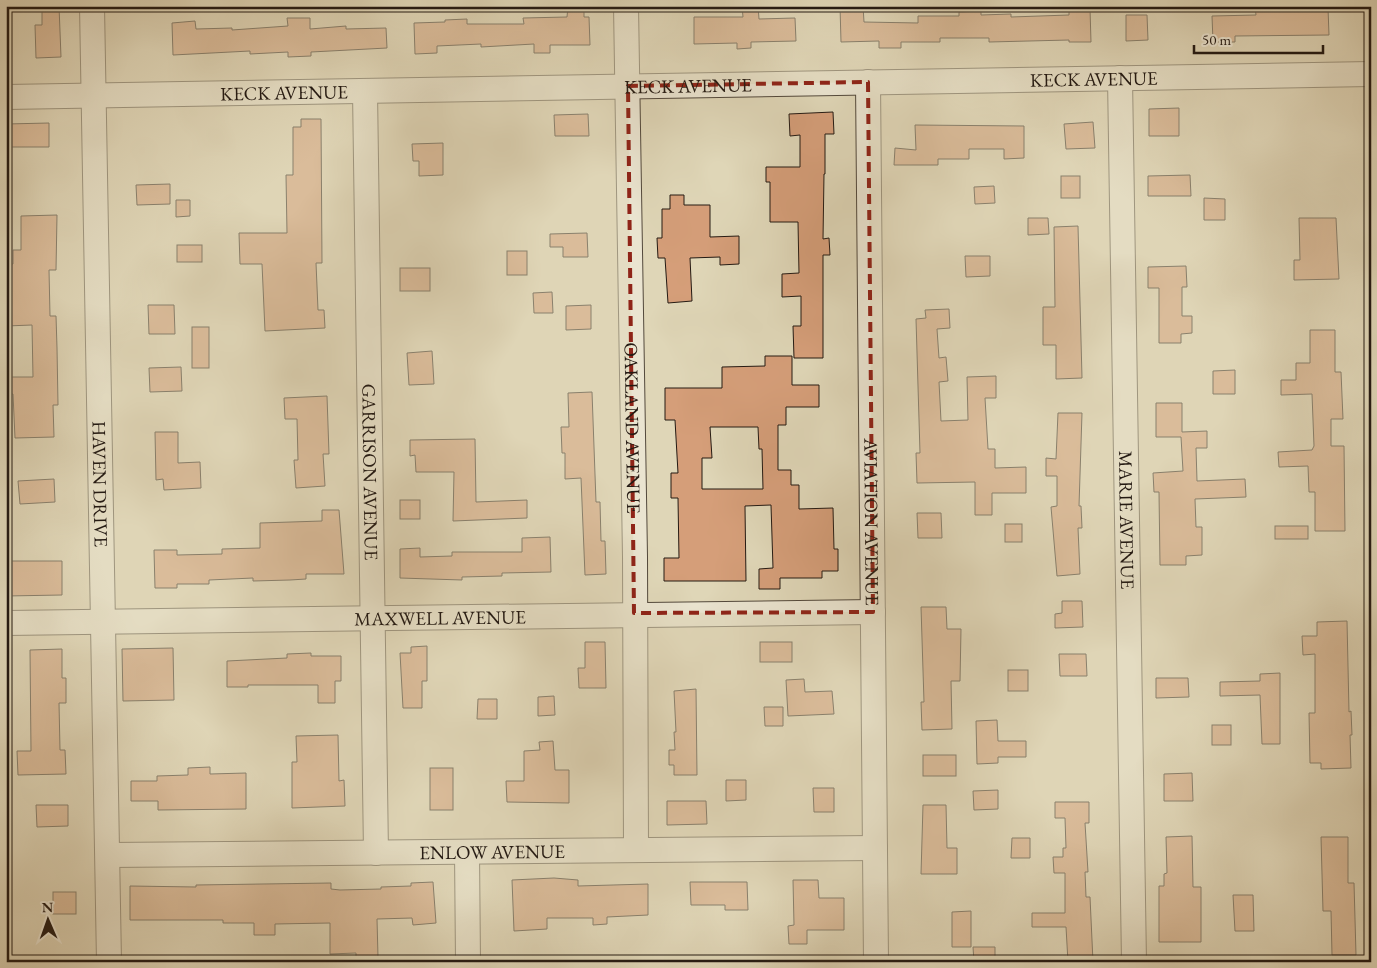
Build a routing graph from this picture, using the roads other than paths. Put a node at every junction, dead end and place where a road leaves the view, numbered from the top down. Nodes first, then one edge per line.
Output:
1 (92, 6) edge
2 (626, 6) edge
3 (1371, 74) edge
4 (1120, 78) junction
5 (868, 82) junction
6 (628, 86) junction
7 (365, 90) junction
8 (93, 95) junction
9 (6, 96) edge
10 (873, 612) junction
11 (634, 613) junction
12 (372, 617) junction
13 (102, 621) junction
14 (6, 623) edge
15 (875, 848) junction
16 (636, 850) junction
17 (467, 852) junction
18 (376, 853) junction
19 (108, 855) junction
20 (109, 962) edge
21 (468, 962) edge
22 (876, 962) edge
23 (1134, 962) edge

1 - 8 street, HAVEN DRIVE
2 - 6 street, OAKLAND AVENUE
3 - 4 street, KECK AVENUE
4 - 5 street, KECK AVENUE
4 - 23 street, MARIE AVENUE
5 - 6 street, KECK AVENUE
5 - 10 street, AVIATION AVENUE
6 - 7 street, KECK AVENUE
6 - 11 street, OAKLAND AVENUE
7 - 8 street, KECK AVENUE
7 - 12 street, GARRISON AVENUE
8 - 9 street, KECK AVENUE
8 - 13 street, HAVEN DRIVE
10 - 11 street, MAXWELL AVENUE
10 - 15 street, AVIATION AVENUE
11 - 12 street, MAXWELL AVENUE
11 - 16 street, OAKLAND AVENUE
12 - 13 street, MAXWELL AVENUE
12 - 18 street, GARRISON AVENUE
13 - 14 street, MAXWELL AVENUE
13 - 19 street, HAVEN DRIVE
15 - 16 street, ENLOW AVENUE
15 - 22 street, AVIATION AVENUE
16 - 17 street, ENLOW AVENUE
17 - 18 street, ENLOW AVENUE
17 - 21 street
18 - 19 street, ENLOW AVENUE
19 - 20 street, HAVEN DRIVE

